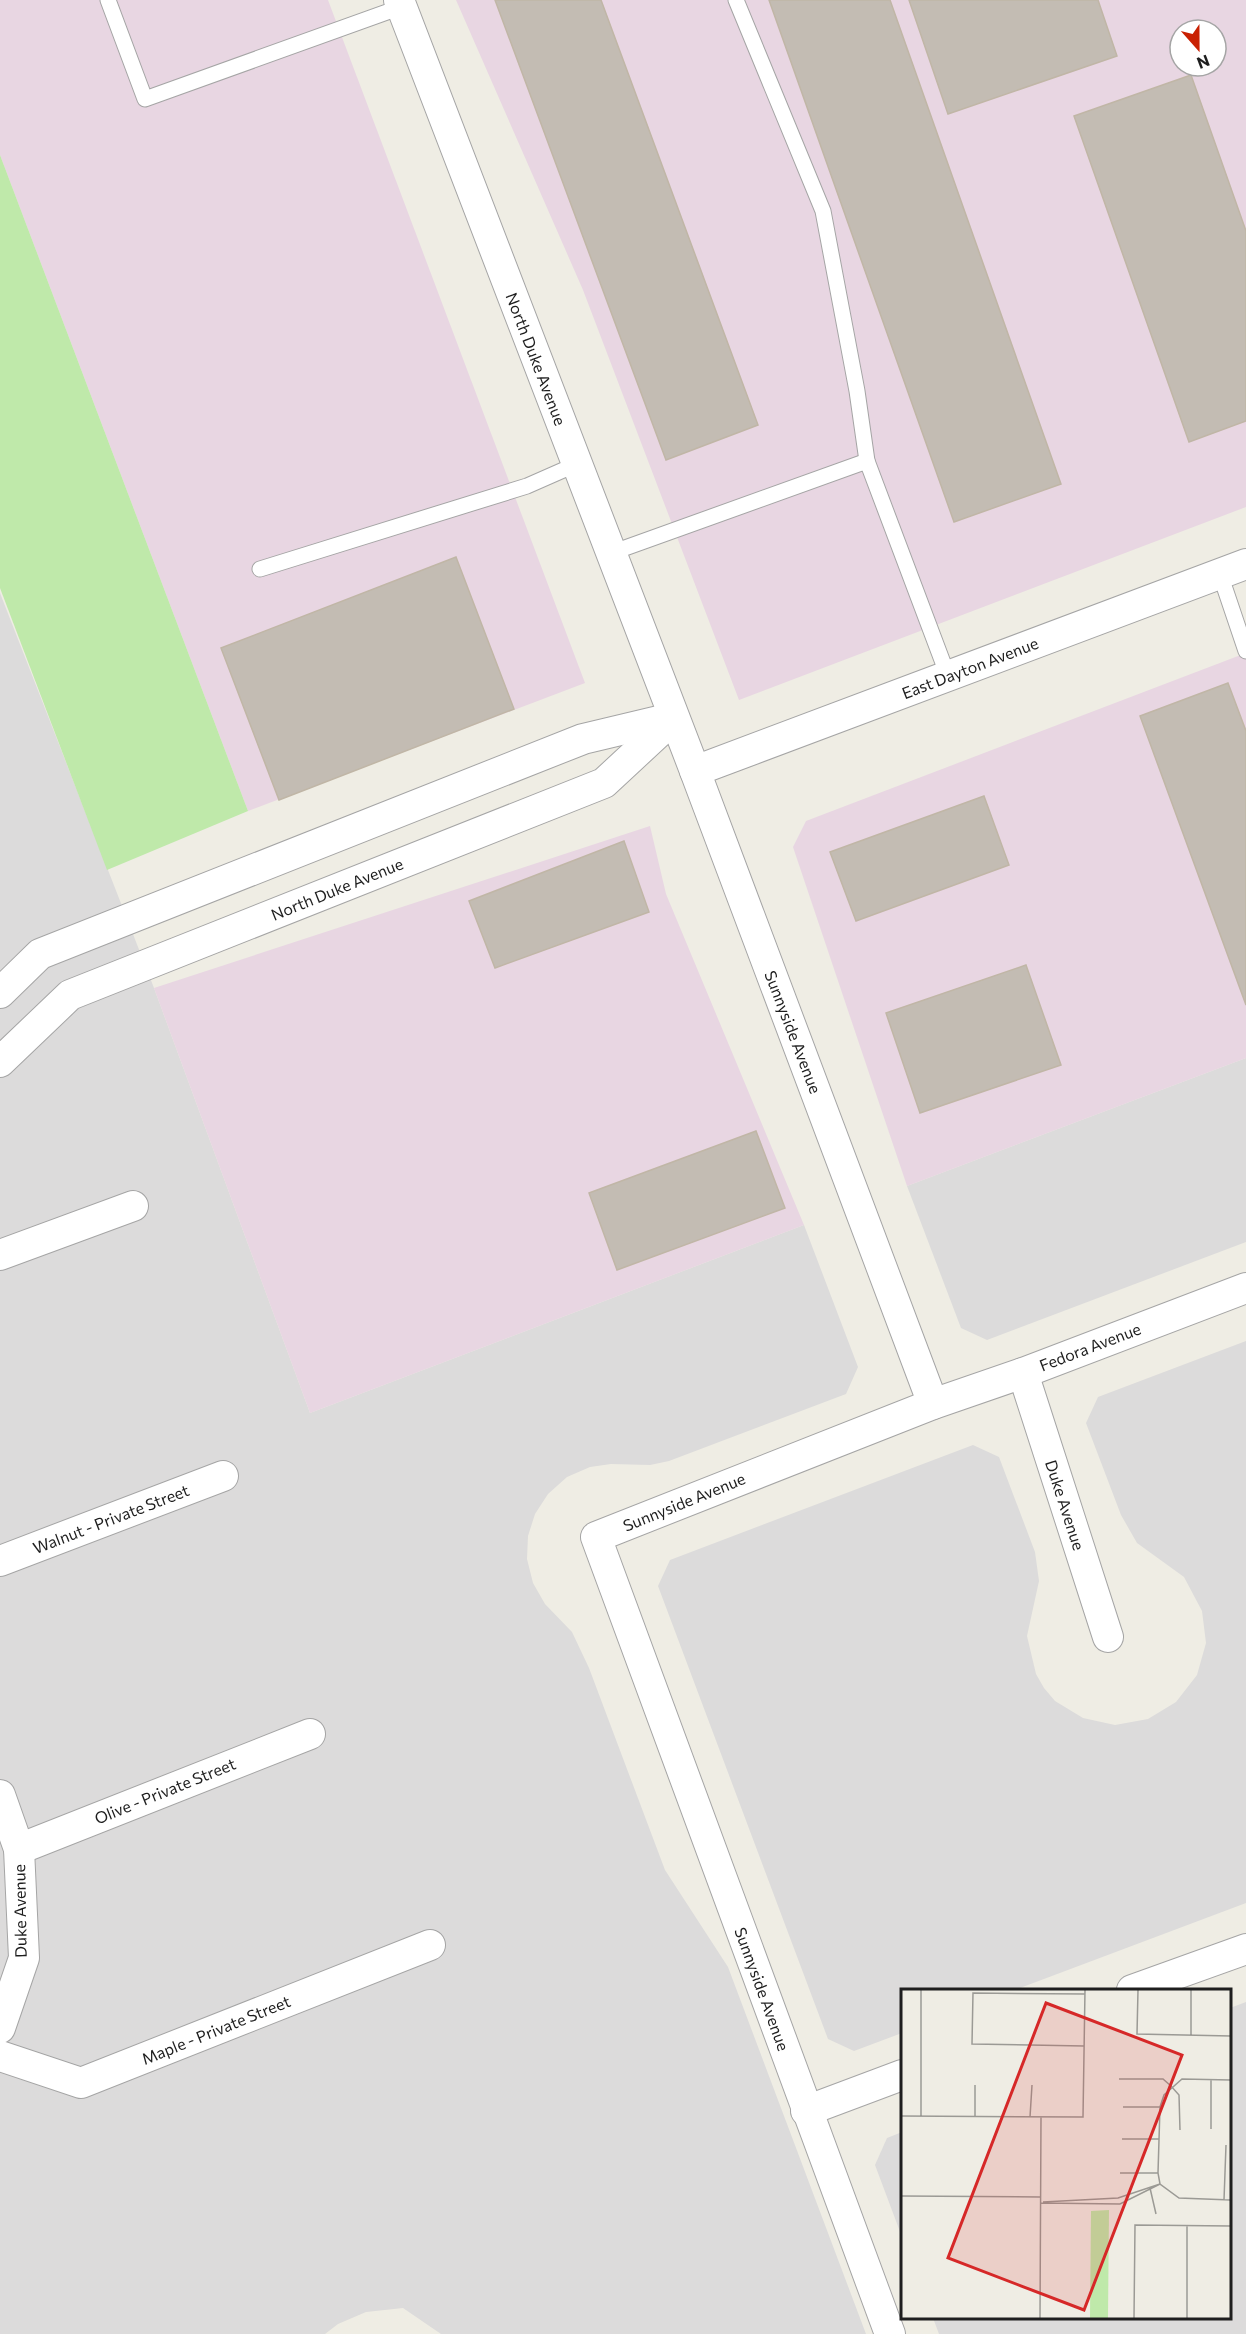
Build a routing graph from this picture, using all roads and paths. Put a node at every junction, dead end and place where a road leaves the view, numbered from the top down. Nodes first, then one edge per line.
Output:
1 (108, 0) edge
2 (736, 0) edge
3 (400, 4) edge
4 (867, 461) junction
5 (576, 464) junction
6 (611, 553) junction
7 (260, 569) dead end
8 (1233, 569) edge
9 (1246, 651) edge
10 (948, 676) junction
11 (674, 718) junction
12 (695, 771) junction
13 (0, 993) edge
14 (0, 1062) edge
15 (133, 1206) dead end
16 (0, 1255) edge
17 (1246, 1288) edge
18 (1023, 1373) junction
19 (933, 1404) junction
20 (223, 1476) dead end
21 (0, 1562) edge
22 (1108, 1637) dead end
23 (310, 1734) dead end
24 (0, 1795) edge
25 (19, 1849) junction
26 (430, 1944) dead end
27 (1246, 1948) edge
28 (1135, 1989) edge
29 (0, 2028) edge
30 (0, 2056) edge
31 (901, 2076) edge
32 (806, 2110) junction
33 (890, 2334) edge

1 - 3 lane
2 - 4 lane
3 - 5 street, North Duke Avenue
4 - 6 lane
4 - 10 lane
5 - 6 street, North Duke Avenue
5 - 7 lane
6 - 11 street, North Duke Avenue
8 - 9 lane
8 - 10 street, East Dayton Avenue
10 - 12 street, East Dayton Avenue
11 - 12 street, North Duke Avenue
11 - 13 street
11 - 14 street, North Duke Avenue
12 - 19 street, Sunnyside Avenue
15 - 16 street
17 - 18 street, Fedora Avenue
18 - 19 street, Fedora Avenue
18 - 22 street, Duke Avenue
19 - 32 street, Sunnyside Avenue
20 - 21 street, Walnut - Private Street
23 - 25 street, Olive - Private Street
24 - 25 street, Duke Avenue
25 - 29 street, Duke Avenue
26 - 30 street, Maple - Private Street
27 - 28 street
31 - 32 street
32 - 33 street, Sunnyside Avenue

